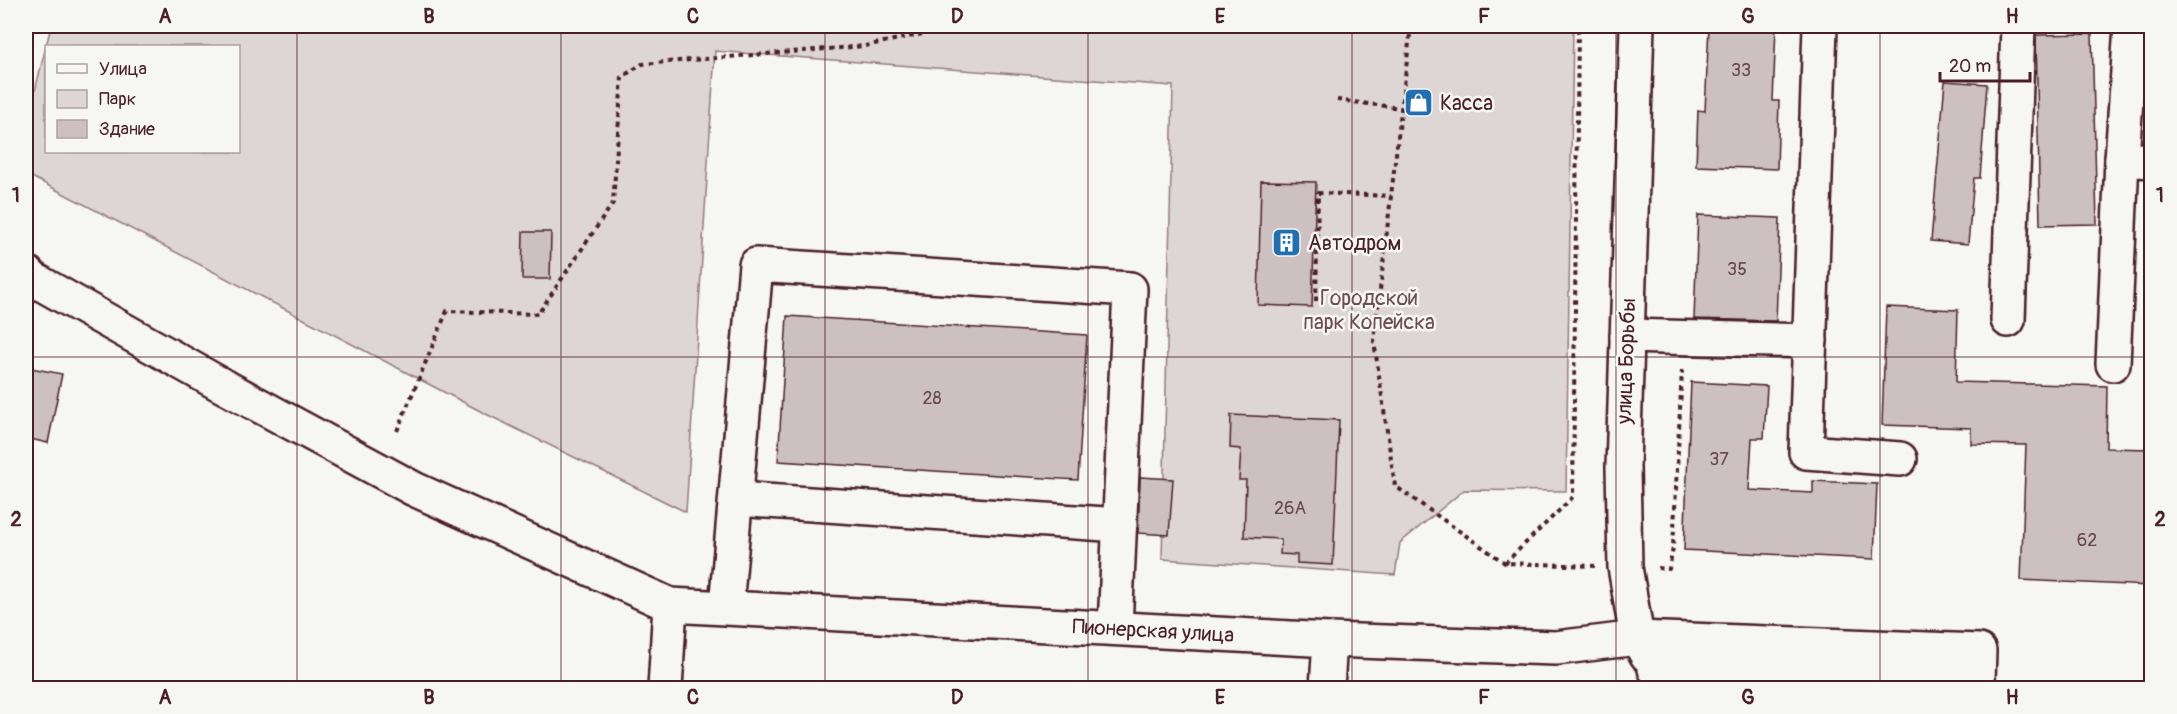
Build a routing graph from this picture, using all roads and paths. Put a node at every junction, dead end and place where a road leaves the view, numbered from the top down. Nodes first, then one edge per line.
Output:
1 (961, 26) edge
2 (1358, 26) edge
3 (1578, 26) edge
4 (1637, 26) edge
5 (1820, 26) edge
6 (2018, 26) edge
7 (2131, 26) edge
8 (1410, 27) edge
9 (1337, 100) dead end
10 (1401, 108) junction
11 (2137, 160) edge
12 (1391, 196) junction
13 (27, 278) edge
14 (1316, 301) dead end
15 (2008, 320) dead end
16 (1627, 336) junction
17 (1684, 337) junction
18 (1810, 341) junction
19 (2114, 364) dead end
20 (397, 431) dead end
21 (1900, 459) dead end
22 (736, 499) junction
23 (1120, 525) junction
24 (1505, 563) junction
25 (1596, 566) dead end
26 (1648, 567) dead end
27 (670, 604) junction
28 (726, 608) junction
29 (1115, 628) junction
30 (1637, 638) junction
31 (1330, 640) junction
32 (1660, 679) edge
33 (665, 688) edge
34 (1327, 688) edge

1 - 20 path
2 - 8 path
3 - 24 path
4 - 16 street, улица Борьбы
5 - 18 street
6 - 15 street
7 - 11 street
8 - 10 path
9 - 10 path
10 - 12 path
11 - 19 street
12 - 14 path
12 - 24 path
13 - 27 street
16 - 17 street
16 - 30 street, улица Борьбы
17 - 18 street
17 - 26 path
18 - 21 street
22 - 23 street
22 - 23 street
22 - 28 street
23 - 29 street
24 - 25 path
27 - 28 street, Пионерская улица
27 - 33 street
28 - 29 street, Пионерская улица
29 - 31 street, Пионерская улица
30 - 31 street, Пионерская улица
30 - 32 street, улица Борьбы
30 - 32 street, Пионерская улица
31 - 34 street

